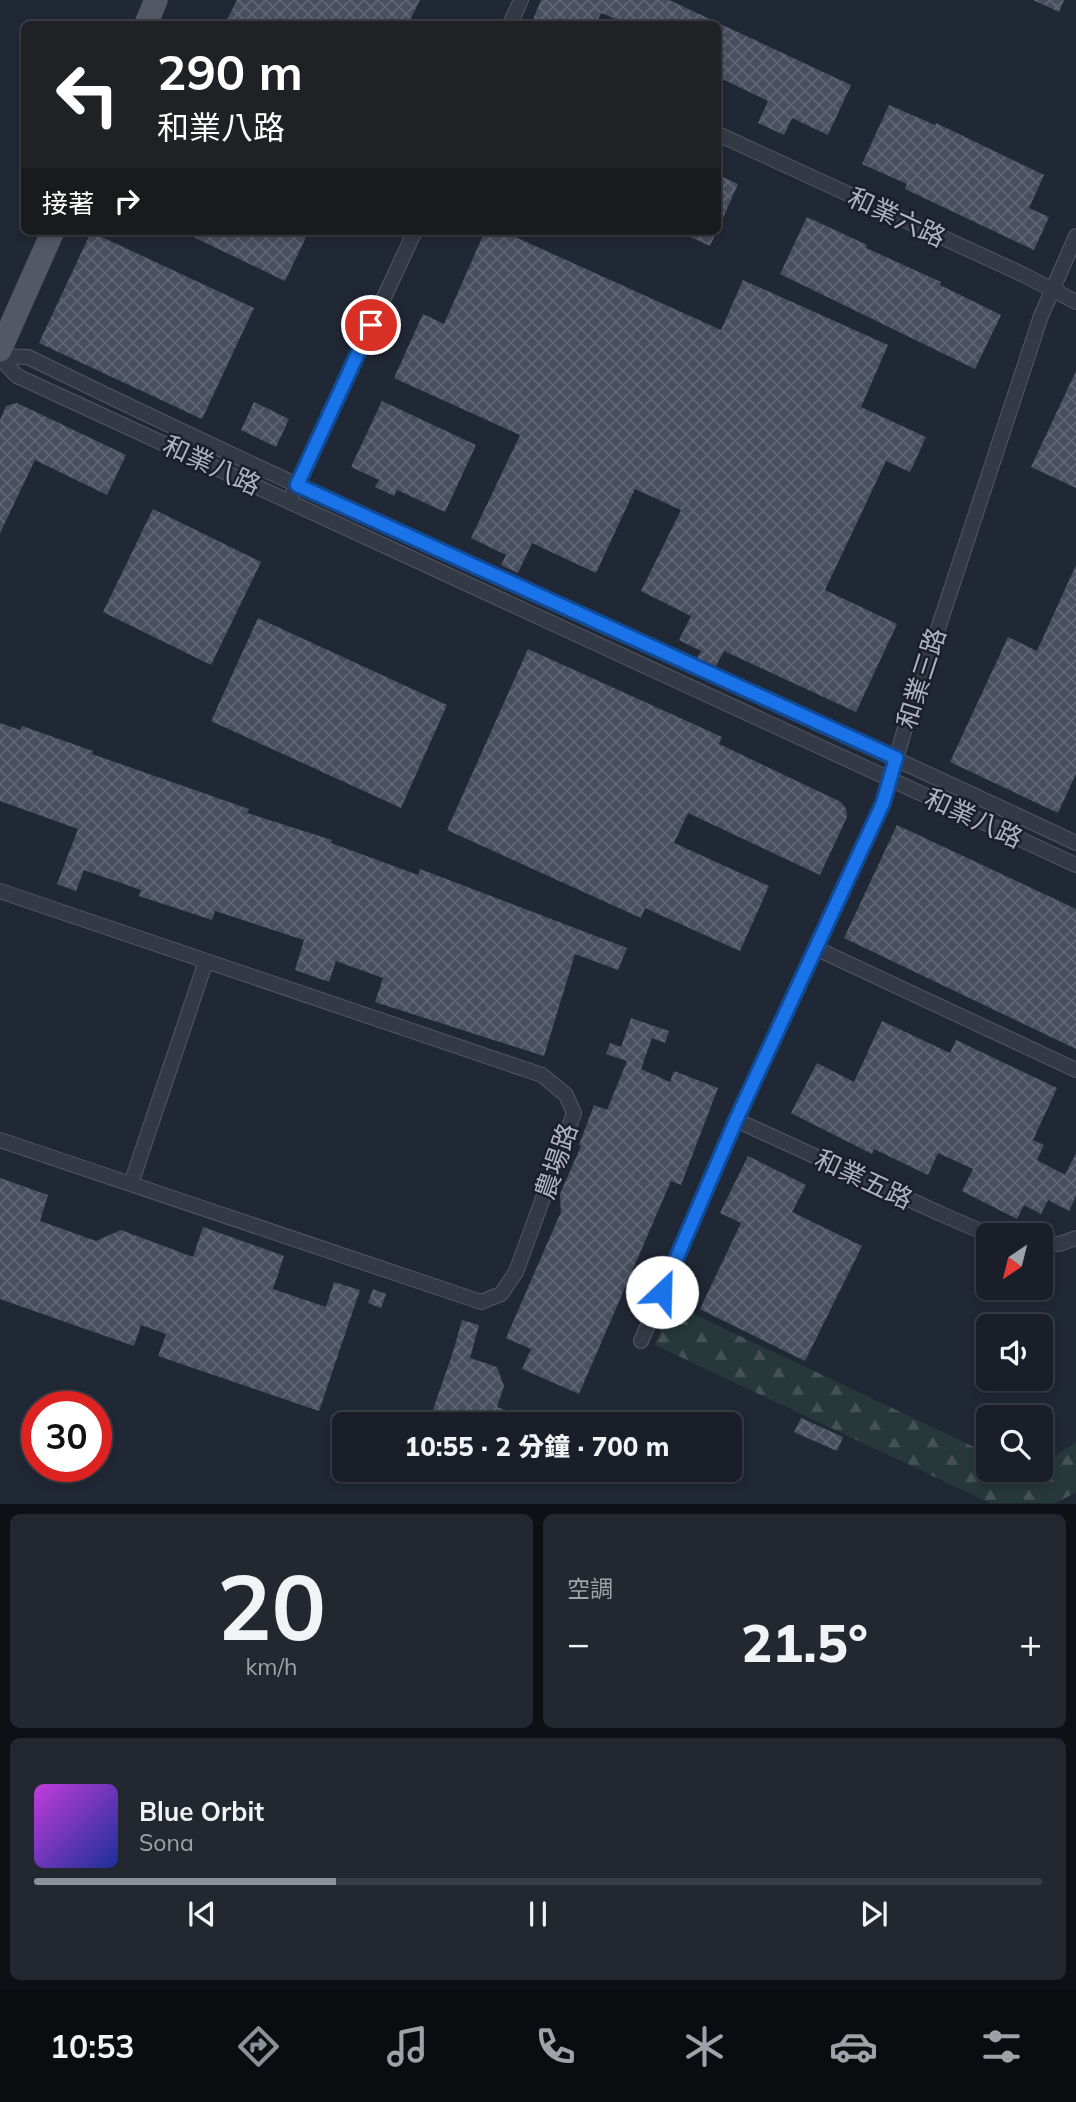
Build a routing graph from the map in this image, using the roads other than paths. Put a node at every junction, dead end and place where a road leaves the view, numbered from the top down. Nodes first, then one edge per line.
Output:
1 (156, 0) edge
2 (521, 0) edge
3 (147, 21) edge
4 (511, 21) edge
5 (721, 135) edge
6 (51, 235) edge
7 (413, 235) edge
8 (1076, 236) edge
9 (1052, 289) junction
10 (1076, 302) edge
11 (0, 350) edge
12 (0, 357) edge
13 (297, 485) junction
14 (290, 500) junction
15 (896, 758) junction
16 (891, 779) junction
17 (1076, 843) edge
18 (1076, 865) edge
19 (0, 891) edge
20 (815, 948) junction
21 (206, 961) junction
22 (1076, 1070) edge
23 (736, 1120) junction
24 (0, 1140) edge
25 (131, 1184) junction
26 (976, 1229) edge
27 (1076, 1238) edge
28 (1054, 1244) edge
29 (641, 1341) dead end

1 - 3 main road
2 - 4 street
5 - 9 street, 和業六路
6 - 11 main road
7 - 13 street
8 - 9 street, 和業三路
9 - 10 street, 和業六路
9 - 15 street, 和業三路
12 - 13 street, 和業八路
12 - 14 street, 和業八路
13 - 14 street
13 - 15 street, 和業八路
14 - 16 street, 和業八路
15 - 16 street, 和業三路
15 - 17 street, 和業八路
16 - 18 street, 和業八路
16 - 20 street, 和業三路
19 - 21 street, 農場路
20 - 22 street
20 - 23 street, 和業三路
21 - 25 street
21 - 25 street, 農場路
23 - 26 street, 和業五路
23 - 29 street, 和業三路
24 - 25 street, 農場路
27 - 28 street

